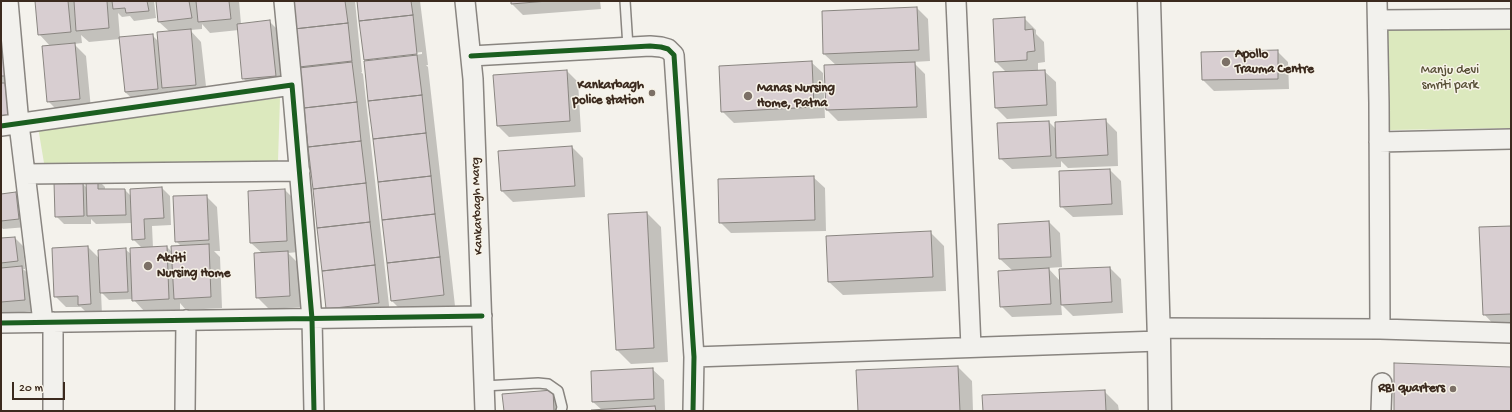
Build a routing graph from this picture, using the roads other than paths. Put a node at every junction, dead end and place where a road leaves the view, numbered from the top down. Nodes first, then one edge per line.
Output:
1 (8, 1) edge
2 (284, 1) edge
3 (465, 1) edge
4 (625, 1) edge
5 (956, 1) edge
6 (1149, 1) edge
7 (1377, 1) edge
8 (1511, 19) edge
9 (1378, 20) junction
10 (628, 48) junction
11 (471, 56) junction
12 (292, 85) junction
13 (10, 125) edge
14 (1511, 139) edge
15 (1380, 142) junction
16 (300, 171) junction
17 (25, 174) junction
18 (482, 316) junction
19 (312, 318) junction
20 (186, 320) junction
21 (48, 322) junction
22 (1, 323) edge
23 (1380, 329) junction
24 (1511, 333) edge
25 (1159, 334) junction
26 (971, 347) junction
27 (694, 357) junction
28 (1382, 383) dead end
29 (484, 386) junction
30 (53, 411) edge
31 (185, 411) edge
32 (314, 411) edge
33 (485, 411) edge
34 (561, 411) edge
35 (693, 411) edge
36 (1160, 411) edge
37 (1381, 411) edge

1 - 13 street
2 - 12 street
3 - 11 street, Kankarbagh Marg
4 - 10 lane
5 - 26 street
6 - 25 street
7 - 9 street
8 - 9 street
9 - 15 street
10 - 11 street
10 - 27 street
11 - 18 street, Kankarbagh Marg
12 - 13 street
12 - 16 street
13 - 17 street
14 - 15 street
15 - 23 street
16 - 17 street
16 - 19 street
17 - 21 street
18 - 19 street
18 - 29 street, Kankarbagh Marg
19 - 20 street
19 - 32 street
20 - 21 street
20 - 31 street
21 - 22 street
21 - 30 street
23 - 24 street
23 - 25 street
25 - 26 street
25 - 36 street
26 - 27 street
27 - 35 street
28 - 37 street
29 - 33 street, Kankarbagh Marg
29 - 34 lane

